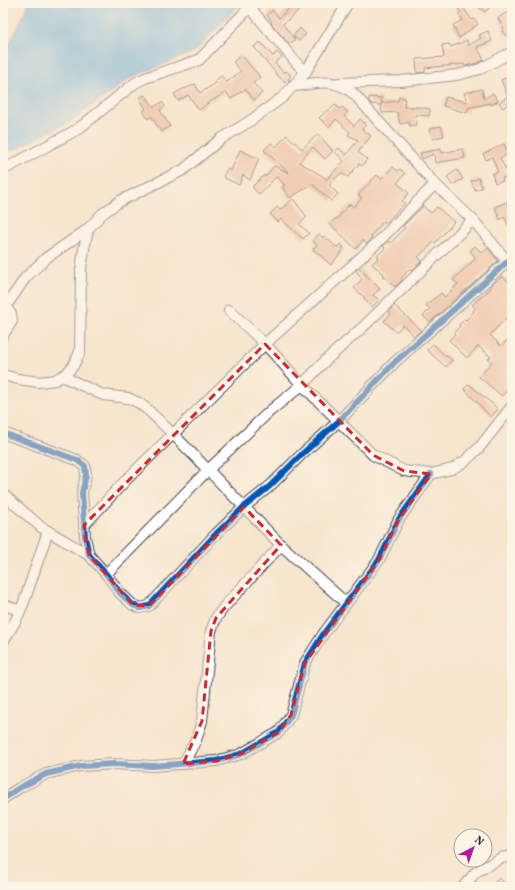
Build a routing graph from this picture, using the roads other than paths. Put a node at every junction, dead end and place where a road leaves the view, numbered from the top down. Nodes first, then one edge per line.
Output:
1 (348, 3) edge
2 (512, 52) edge
3 (305, 73) junction
4 (336, 83) junction
5 (294, 86) junction
6 (3, 170) edge
7 (435, 184) junction
8 (473, 220) junction
9 (88, 228) junction
10 (510, 264) edge
11 (4, 304) edge
12 (229, 310) dead end
13 (3, 335) edge
14 (265, 344) junction
15 (3, 374) edge
16 (62, 376) junction
17 (302, 385) junction
18 (512, 406) edge
19 (339, 421) junction
20 (3, 433) edge
21 (173, 434) junction
22 (208, 470) junction
23 (432, 474) junction
24 (3, 494) edge
25 (244, 507) junction
26 (84, 524) junction
27 (48, 531) junction
28 (281, 545) junction
29 (89, 556) junction
30 (106, 574) junction
31 (346, 603) junction
32 (3, 604) edge
33 (20, 611) junction
34 (3, 642) edge
35 (183, 764) junction
36 (3, 799) edge
37 (512, 856) edge
38 (463, 887) edge

1 - 3 street
2 - 4 street
3 - 5 street
3 - 6 street
4 - 5 street
4 - 7 street
5 - 9 street
7 - 8 street
7 - 14 street
8 - 10 street
8 - 17 street
9 - 11 street
9 - 16 street
10 - 19 street
11 - 13 street
12 - 14 street
14 - 17 street
14 - 21 street
15 - 16 street
16 - 21 street
17 - 19 street
17 - 22 street
18 - 23 street
19 - 23 street
19 - 25 street
20 - 26 street
21 - 22 street
21 - 26 street
22 - 25 street
22 - 30 street
23 - 31 street
24 - 27 street
25 - 28 street
25 - 30 street
26 - 29 street
27 - 29 street
27 - 33 street
28 - 31 street
28 - 35 street
29 - 30 street
31 - 35 street
32 - 33 street
33 - 34 street
35 - 36 street
37 - 38 street

